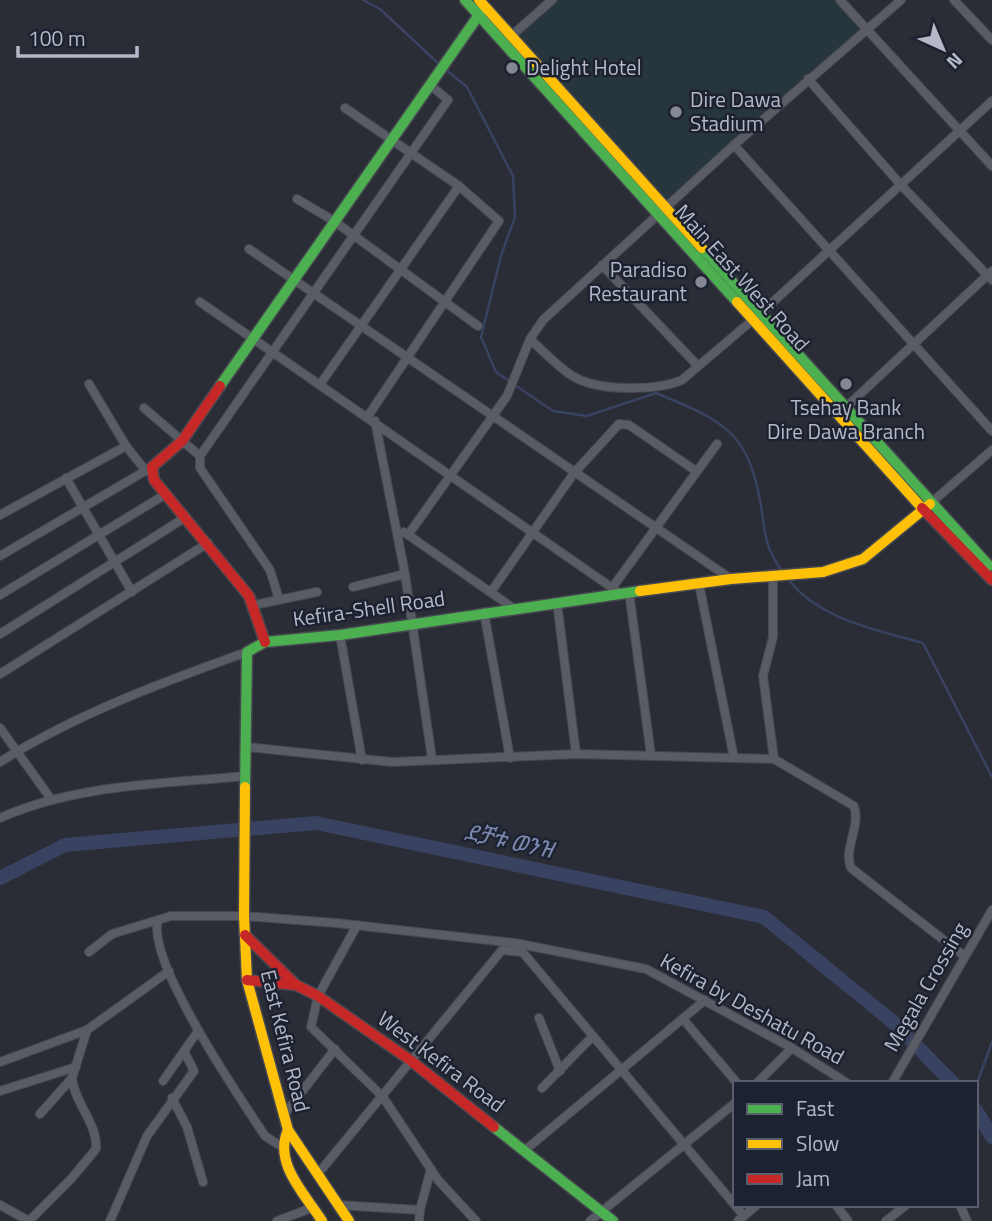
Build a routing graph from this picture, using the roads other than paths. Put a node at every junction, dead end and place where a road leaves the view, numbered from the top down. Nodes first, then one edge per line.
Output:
1 (465, 0) edge
2 (552, 0) edge
3 (840, 0) edge
4 (901, 0) edge
5 (954, 0) edge
6 (480, 7) edge
7 (867, 29) junction
8 (506, 40) junction
9 (992, 40) edge
10 (808, 79) junction
11 (429, 84) junction
12 (992, 101) edge
13 (345, 108) dead end
14 (959, 131) junction
15 (391, 138) junction
16 (734, 145) junction
17 (412, 152) junction
18 (992, 166) edge
19 (459, 186) junction
20 (901, 186) junction
21 (297, 199) dead end
22 (664, 213) junction
23 (334, 221) junction
24 (354, 236) junction
25 (249, 249) dead end
26 (830, 249) junction
27 (602, 265) junction
28 (400, 269) junction
29 (991, 276) edge
30 (294, 280) junction
31 (314, 293) junction
32 (201, 302) dead end
33 (446, 302) junction
34 (757, 315) junction
35 (360, 326) junction
36 (478, 326) dead end
37 (254, 338) junction
38 (530, 339) junction
39 (917, 345) junction
40 (274, 351) junction
41 (408, 358) junction
42 (698, 366) junction
43 (321, 383) junction
44 (89, 384) dead end
45 (144, 408) dead end
46 (843, 410) junction
47 (492, 416) junction
48 (371, 419) junction
49 (992, 430) edge
50 (182, 441) junction
51 (717, 444) dead end
52 (126, 446) junction
53 (992, 450) edge
54 (200, 456) junction
55 (149, 469) junction
56 (696, 471) junction
57 (574, 473) junction
58 (451, 474) junction
59 (66, 478) junction
60 (166, 494) junction
61 (928, 506) junction
62 (83, 508) junction
63 (0, 515) edge
64 (186, 517) junction
65 (396, 526) junction
66 (656, 529) junction
67 (534, 533) junction
68 (408, 535) junction
69 (99, 536) junction
70 (962, 542) junction
71 (208, 543) junction
72 (0, 556) edge
73 (116, 563) junction
74 (992, 569) edge
75 (405, 574) junction
76 (781, 575) junction
77 (731, 579) junction
78 (992, 580) edge
79 (699, 583) junction
80 (353, 587) dead end
81 (621, 591) junction
82 (132, 592) junction
83 (317, 592) dead end
84 (491, 592) junction
85 (0, 595) edge
86 (279, 599) junction
87 (557, 602) junction
88 (254, 605) junction
89 (513, 608) junction
90 (484, 612) junction
91 (412, 623) junction
92 (0, 634) edge
93 (340, 635) junction
94 (265, 642) junction
95 (247, 652) junction
96 (0, 674) edge
97 (0, 728) edge
98 (246, 747) junction
99 (18, 751) junction
100 (576, 754) junction
101 (651, 755) junction
102 (510, 758) junction
103 (734, 758) junction
104 (432, 759) junction
105 (774, 759) junction
106 (362, 760) junction
107 (0, 762) edge
108 (246, 776) junction
109 (51, 799) junction
110 (0, 818) edge
111 (992, 910) edge
112 (244, 916) junction
113 (158, 920) junction
114 (357, 925) junction
115 (246, 936) junction
116 (515, 943) junction
117 (89, 952) dead end
118 (521, 952) junction
119 (963, 955) junction
120 (169, 971) junction
121 (247, 980) junction
122 (296, 985) junction
123 (318, 996) junction
124 (705, 1000) junction
125 (539, 1018) dead end
126 (683, 1019) junction
127 (87, 1030) junction
128 (198, 1031) junction
129 (592, 1037) junction
130 (792, 1048) junction
131 (335, 1049) junction
132 (184, 1051) junction
133 (410, 1060) junction
134 (0, 1062) edge
135 (76, 1066) junction
136 (619, 1069) junction
137 (560, 1071) junction
138 (72, 1078) junction
139 (163, 1081) dead end
140 (735, 1081) edge
141 (759, 1081) edge
142 (845, 1081) edge
143 (893, 1081) edge
144 (542, 1088) dead end
145 (0, 1091) edge
146 (383, 1097) junction
147 (172, 1098) junction
148 (733, 1104) edge
149 (40, 1114) dead end
150 (283, 1116) junction
151 (288, 1130) junction
152 (683, 1144) junction
153 (282, 1147) junction
154 (524, 1151) junction
155 (431, 1169) junction
156 (317, 1175) junction
157 (203, 1182) dead end
158 (0, 1205) edge
159 (338, 1205) junction
160 (314, 1207) junction
161 (755, 1207) edge
162 (904, 1207) edge
163 (420, 1210) junction
164 (600, 1211) junction
165 (741, 1219) edge
166 (29, 1221) edge
167 (110, 1221) edge
168 (277, 1221) edge
169 (322, 1221) edge
170 (349, 1221) edge
171 (419, 1221) edge
172 (476, 1221) edge
173 (590, 1221) edge
174 (613, 1221) edge
175 (886, 1221) edge

1 - 6 main road, Main East West Road
2 - 8 street
3 - 7 street
4 - 7 street
5 - 9 street
6 - 8 main road, Main East West Road
6 - 11 main road
7 - 10 street
7 - 14 street
8 - 22 main road, Main East West Road
10 - 16 street
10 - 20 street
11 - 15 main road
11 - 17 street
12 - 14 street
13 - 15 street
14 - 18 street
14 - 20 street
15 - 17 street
15 - 23 main road
16 - 22 street
16 - 26 street
17 - 19 street
17 - 24 street
19 - 28 street
19 - 33 street
20 - 26 street
20 - 29 street
21 - 23 street
22 - 27 street
22 - 34 main road, Main East West Road
23 - 24 street
23 - 30 main road
24 - 28 street
24 - 31 street
25 - 30 street
26 - 34 street
26 - 39 street
27 - 38 street
27 - 42 street
28 - 33 street
28 - 35 street
29 - 39 street
30 - 31 street
30 - 37 main road
31 - 35 street
31 - 40 street
32 - 37 street
33 - 36 street
33 - 41 street
34 - 42 street
34 - 46 main road, Main East West Road
35 - 41 street
35 - 43 street
37 - 40 street
37 - 50 main road
38 - 42 street
38 - 47 street
39 - 46 street
39 - 49 street
40 - 43 street
40 - 54 street
41 - 47 street
41 - 48 street
43 - 48 street
44 - 52 street
45 - 50 street
46 - 61 main road, Main East West Road
47 - 57 street
47 - 58 street
48 - 58 street
48 - 65 street
50 - 54 street
50 - 55 main road
51 - 56 street
52 - 55 street
52 - 59 street
53 - 61 street
54 - 86 street
55 - 60 main road
55 - 62 street
56 - 57 street
56 - 66 street
57 - 66 street
57 - 67 street
58 - 67 street
58 - 68 street
59 - 62 street
59 - 63 street
60 - 64 main road
60 - 69 street
61 - 70 main road, Main East West Road
61 - 76 main road, Kefira-Shell Road
62 - 69 street
62 - 72 street
64 - 71 main road
64 - 73 street
65 - 68 street
65 - 75 street
66 - 77 street
66 - 81 street
67 - 81 street
67 - 84 street
68 - 84 street
69 - 73 street
69 - 85 street
70 - 74 main road, Main East West Road
70 - 78 main road, Main East West Road
71 - 82 street
71 - 88 main road
73 - 82 street
73 - 92 street
75 - 80 street
75 - 91 street
76 - 77 main road, Kefira-Shell Road
76 - 105 street
77 - 79 main road, Kefira-Shell Road
79 - 81 main road, Kefira-Shell Road
79 - 103 street
81 - 87 main road, Kefira-Shell Road
81 - 101 street
82 - 96 street
83 - 86 street
84 - 89 street
86 - 88 street
87 - 89 main road, Kefira-Shell Road
87 - 100 street
88 - 94 main road
89 - 90 main road, Kefira-Shell Road
90 - 91 main road, Kefira-Shell Road
90 - 102 street
91 - 93 main road, Kefira-Shell Road
91 - 104 street
93 - 94 main road, Kefira-Shell Road
93 - 106 street
94 - 95 main road, Kefira-Shell Road
95 - 98 main road
95 - 99 street
97 - 99 street
98 - 106 street
98 - 108 main road
99 - 107 street
99 - 109 street
100 - 101 street
100 - 102 street
101 - 103 street
102 - 104 street
103 - 105 street
104 - 106 street
105 - 119 street
108 - 109 street
108 - 112 main road
109 - 110 street
111 - 119 street, Megala Crossing
112 - 113 street, Kefira by Deshatu Road
112 - 114 street, Kefira by Deshatu Road
112 - 115 main road
113 - 117 street, Kefira by Deshatu Road
113 - 120 street
114 - 116 street, Kefira by Deshatu Road
114 - 123 street
115 - 121 main road, East Kefira Road
115 - 122 main road, West Kefira Road
116 - 118 street
116 - 124 street, Kefira by Deshatu Road
118 - 129 street
118 - 133 street
119 - 143 street, Megala Crossing
120 - 127 street
120 - 128 street
121 - 122 main road
121 - 150 main road, East Kefira Road
122 - 123 main road, West Kefira Road
123 - 131 street
123 - 133 main road, West Kefira Road
124 - 126 street
124 - 130 street, Kefira by Deshatu Road
125 - 137 street
126 - 136 street
126 - 140 street
127 - 134 street
127 - 135 street
128 - 132 street
128 - 153 street
129 - 136 street
129 - 137 street
130 - 141 street
130 - 142 street, Kefira by Deshatu Road
131 - 146 street
131 - 150 street
132 - 139 street
132 - 147 street
133 - 146 street
133 - 154 main road, West Kefira Road
135 - 138 street
135 - 145 street
136 - 152 street
136 - 154 street
137 - 144 street
138 - 149 street
138 - 166 street
146 - 155 street
146 - 156 street
147 - 157 street
147 - 167 street
148 - 152 street
150 - 151 main road, East Kefira Road
151 - 153 main road
151 - 156 main road, East Kefira Road
152 - 164 street
152 - 165 street
153 - 160 main road
154 - 164 main road, West Kefira Road
155 - 163 street
155 - 172 street
156 - 159 main road, East Kefira Road
158 - 166 street
159 - 163 street
159 - 170 main road, East Kefira Road
160 - 168 street
160 - 169 main road
161 - 165 street
162 - 175 street
163 - 171 street
164 - 173 street
164 - 174 main road, West Kefira Road

